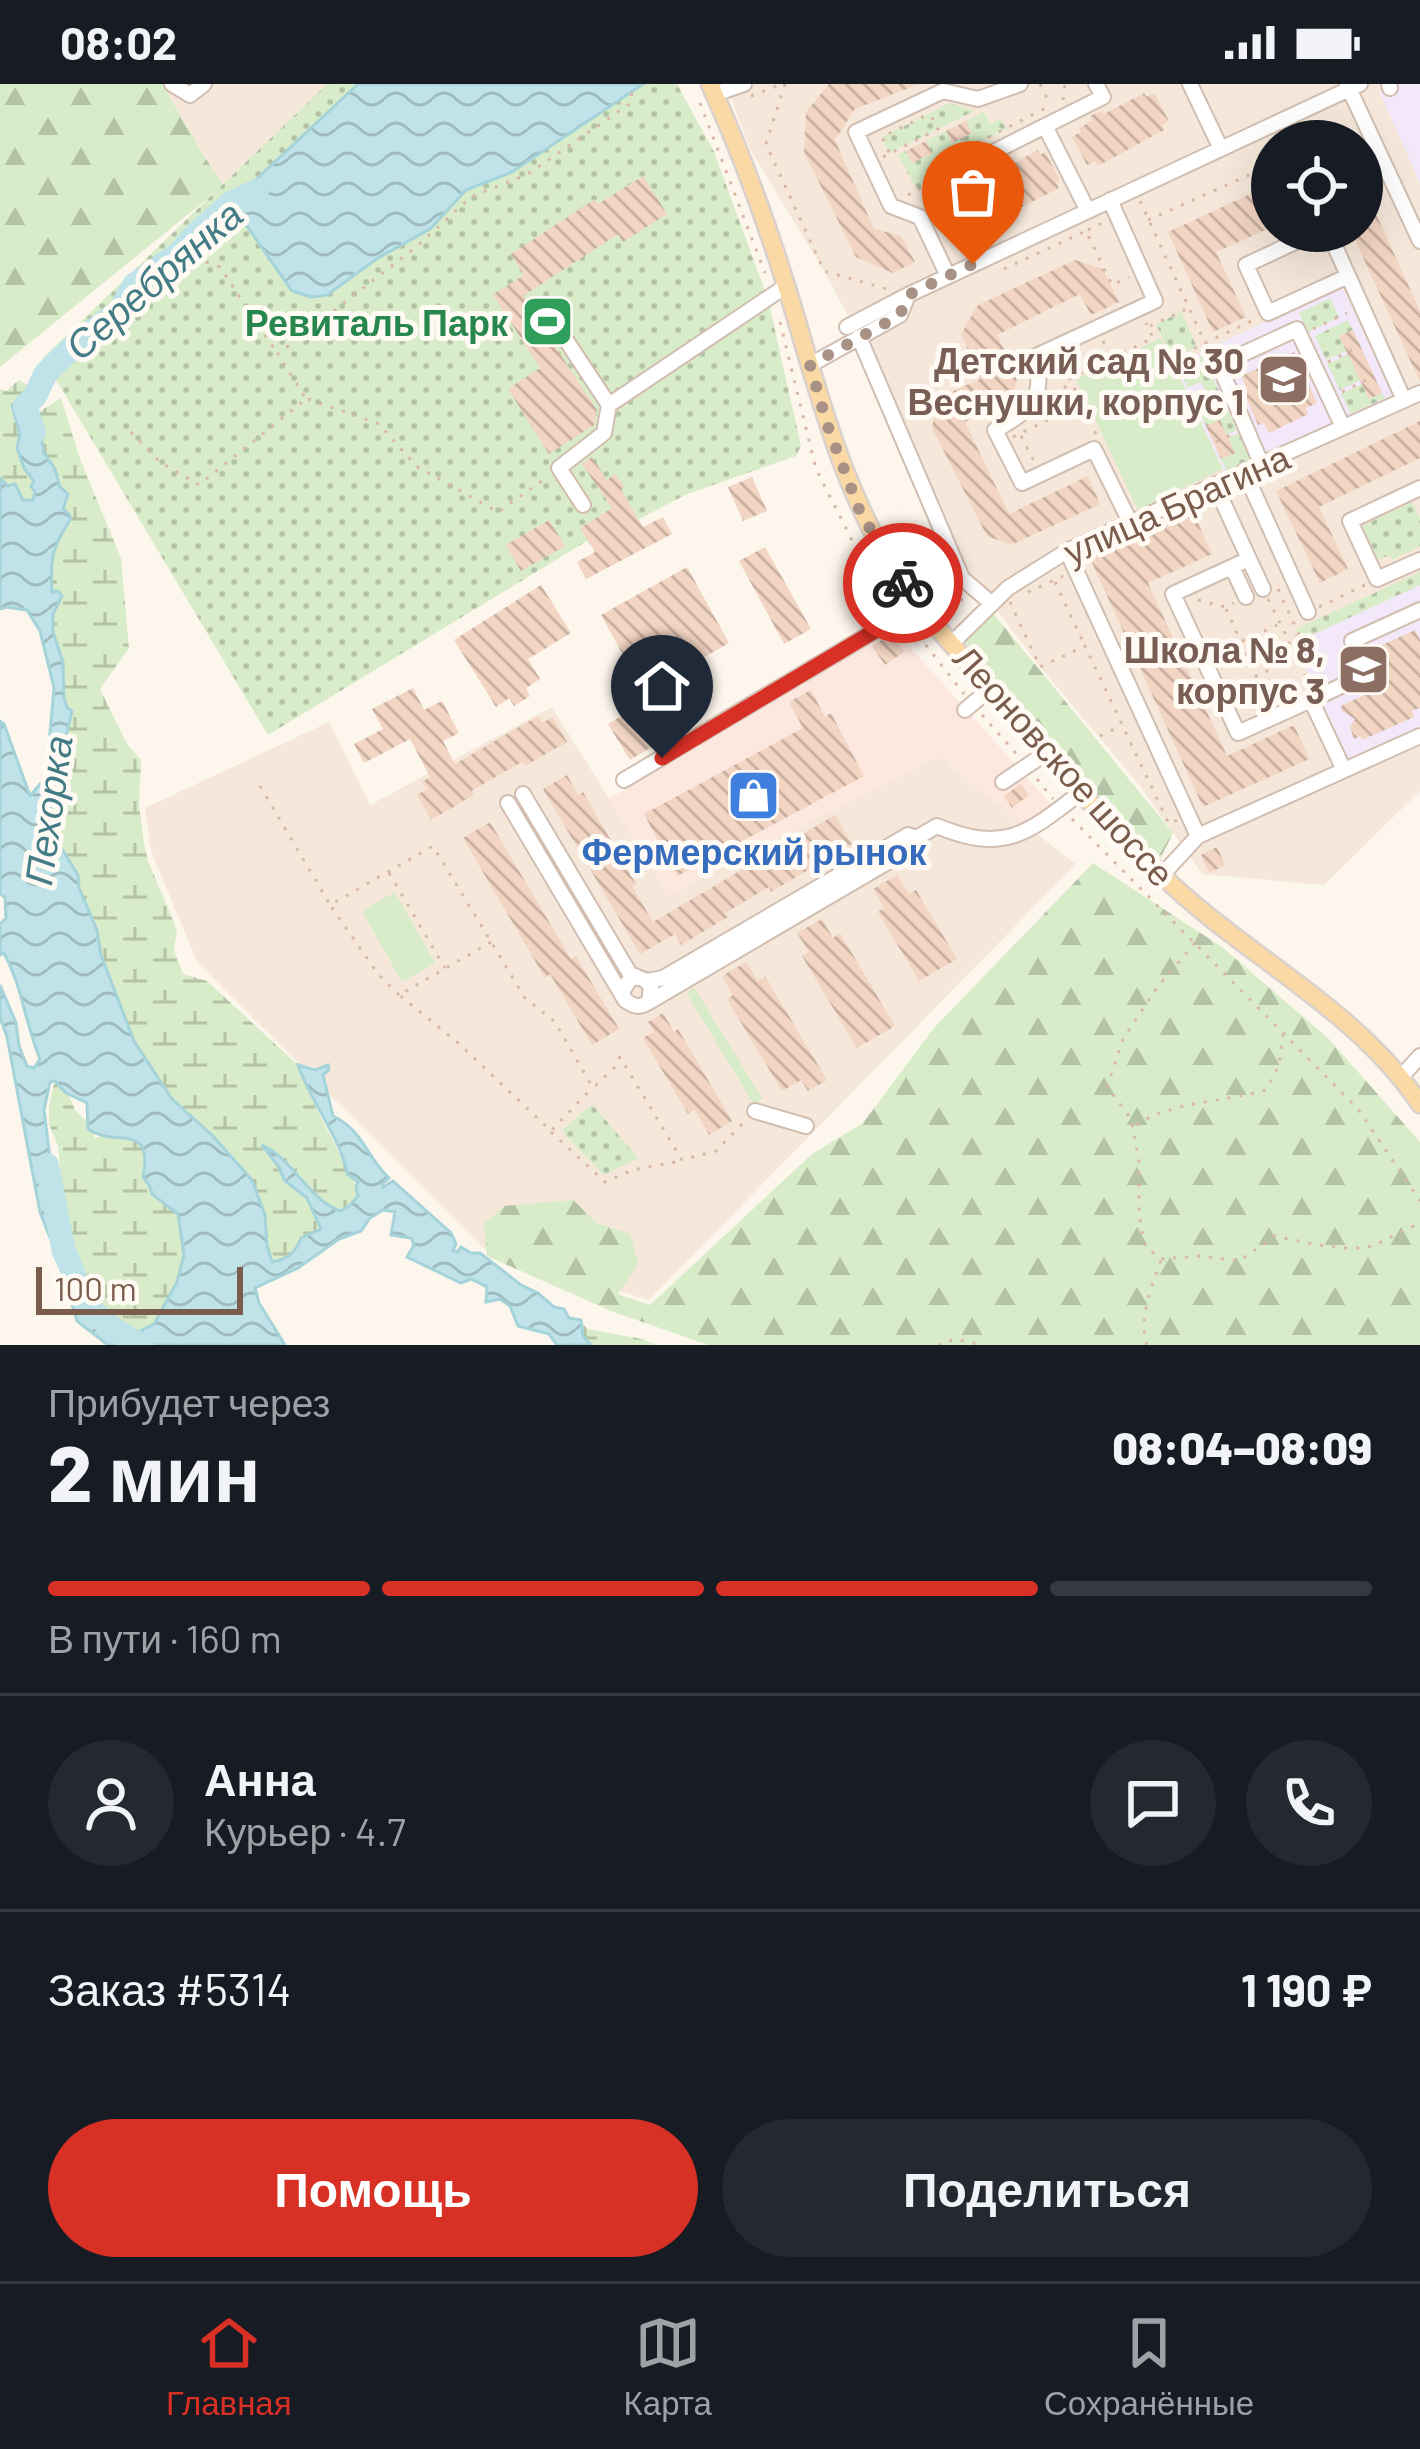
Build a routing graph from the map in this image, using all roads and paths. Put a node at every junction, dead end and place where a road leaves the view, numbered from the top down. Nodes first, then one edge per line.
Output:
1 (172, 84) edge
2 (204, 84) edge
3 (632, 84) edge
4 (745, 84) edge
5 (785, 84) edge
6 (1020, 84) edge
7 (1040, 84) edge
8 (1065, 84) edge
9 (1096, 84) edge
10 (1190, 84) edge
11 (1352, 86) edge
12 (709, 94) edge
13 (927, 107) junction
14 (1364, 120) edge
15 (1045, 126) junction
16 (962, 138) dead end
17 (967, 148) dead end
18 (1221, 148) junction
19 (890, 153) junction
20 (922, 158) dead end
21 (1383, 162) edge
22 (871, 163) junction
23 (927, 169) dead end
24 (956, 171) dead end
25 (1251, 174) edge
26 (1134, 189) junction
27 (1110, 200) junction
28 (890, 204) junction
29 (1088, 211) junction
30 (1118, 216) junction
31 (1148, 220) junction
32 (1086, 231) junction
33 (1420, 241) edge
34 (1275, 252) edge
35 (1335, 252) edge
36 (997, 253) junction
37 (973, 264) junction
38 (1142, 271) junction
39 (948, 276) junction
40 (1348, 276) junction
41 (780, 291) junction
42 (908, 295) junction
43 (1139, 308) junction
44 (1189, 308) junction
45 (1349, 312) dead end
46 (1268, 313) junction
47 (1148, 327) junction
48 (1096, 328) junction
49 (560, 331) dead end
50 (853, 332) junction
51 (1300, 335) junction
52 (1205, 343) junction
53 (1358, 347) dead end
54 (84, 351) dead end
55 (278, 354) junction
56 (1112, 358) junction
57 (1172, 358) dead end
58 (810, 365) junction
59 (1315, 368) junction
60 (1372, 377) dead end
61 (1228, 388) junction
62 (1420, 393) edge
63 (1329, 398) junction
64 (306, 399) junction
65 (1404, 400) junction
66 (1197, 403) dead end
67 (1082, 404) junction
68 (609, 405) junction
69 (1041, 411) dead end
70 (1055, 416) junction
71 (1343, 427) junction
72 (1246, 428) junction
73 (131, 432) dead end
74 (1095, 432) dead end
75 (1020, 434) junction
76 (1216, 442) dead end
77 (1002, 443) junction
78 (1034, 461) dead end
79 (1262, 464) junction
80 (560, 468) junction
81 (1244, 471) junction
82 (1215, 484) junction
83 (1420, 488) edge
84 (584, 505) dead end
85 (1130, 523) junction
86 (1066, 551) junction
87 (1249, 559) junction
88 (1420, 560) edge
89 (1232, 566) junction
90 (1076, 570) junction
91 (1377, 579) junction
92 (1054, 580) junction
93 (1263, 589) junction
94 (1024, 594) dead end
95 (1173, 594) junction
96 (1246, 597) joint
97 (924, 602) junction
98 (990, 602) junction
99 (1010, 602) dead end
100 (1225, 607) junction
101 (1420, 611) edge
102 (1308, 612) joint
103 (902, 615) junction
104 (1280, 624) junction
105 (1299, 636) junction
106 (1241, 641) junction
107 (1288, 641) junction
108 (952, 643) junction
109 (1085, 646) junction
110 (1297, 657) junction
111 (1257, 676) junction
112 (991, 688) junction
113 (1220, 694) junction
114 (1318, 697) junction
115 (969, 707) junction
116 (1275, 716) junction
117 (1123, 725) junction
118 (1100, 736) dead end
119 (1420, 736) edge
120 (1046, 753) junction
121 (1027, 766) junction
122 (1345, 770) junction
123 (624, 780) dead end
124 (1149, 781) junction
125 (1003, 782) dead end
126 (260, 786) dead end
127 (1140, 786) dead end
128 (1080, 793) junction
129 (523, 794) dead end
130 (508, 803) dead end
131 (1060, 808) junction
132 (1189, 815) junction
133 (1198, 836) junction
134 (916, 838) junction
135 (388, 872) junction
136 (1162, 875) junction
137 (330, 905) junction
138 (491, 942) junction
139 (1195, 943) junction
140 (445, 968) junction
141 (642, 979) junction
142 (399, 995) junction
143 (625, 1000) junction
144 (649, 1002) junction
145 (1283, 1033) junction
146 (1420, 1056) edge
147 (1401, 1077) junction
148 (593, 1088) junction
149 (1420, 1104) edge
150 (754, 1111) joint
151 (806, 1126) dead end
152 (1133, 1127) junction
153 (550, 1131) junction
154 (682, 1160) junction
155 (1420, 1201) edge
156 (1420, 1224) edge
157 (1161, 1259) junction
158 (938, 1345) edge
159 (982, 1345) edge
160 (1147, 1345) edge

1 - 2 street
3 - 55 path
4 - 12 street
5 - 42 path
6 - 13 street
7 - 8 path
9 - 15 street
10 - 18 street
11 - 14 street
11 - 18 street
12 - 41 path
12 - 41 main road, Леоновское шоссе
13 - 19 path
13 - 19 path
13 - 22 street
15 - 24 street
15 - 29 street
16 - 17 path
18 - 26 street
19 - 22 path
20 - 23 path
21 - 33 street
22 - 28 street
25 - 31 path
26 - 27 street
26 - 31 path
27 - 29 street
27 - 30 street
28 - 37 path
28 - 39 street
29 - 36 street
30 - 32 path
30 - 38 street
31 - 44 path
32 - 36 path
32 - 38 path
34 - 46 street
35 - 40 street
36 - 37 street
37 - 39 street
38 - 43 street
39 - 42 street
40 - 46 street
40 - 65 street
41 - 58 main road, Леоновское шоссе
41 - 68 street
41 - 103 path
42 - 50 street
43 - 47 path
43 - 48 street
44 - 47 path
44 - 52 path
45 - 51 path
46 - 52 path
47 - 56 path
48 - 56 path
48 - 77 street
49 - 68 street
50 - 58 street
50 - 98 street
51 - 59 street
51 - 61 street
52 - 57 path
53 - 59 path
54 - 55 path
55 - 64 path
56 - 67 path
58 - 97 main road, Леоновское шоссе
59 - 63 street
60 - 63 path
61 - 66 path
61 - 72 street
62 - 65 street, улица Брагина
63 - 71 street
64 - 73 path
64 - 80 path
65 - 71 street, улица Брагина
67 - 70 path
67 - 74 path
68 - 80 street
69 - 70 path
70 - 75 path
71 - 79 street, улица Брагина
72 - 76 path
72 - 79 street
75 - 77 path
75 - 78 path
77 - 85 street
79 - 81 street, улица Брагина
80 - 84 street
81 - 82 street, улица Брагина
81 - 102 street
82 - 85 street, улица Брагина
82 - 87 street
83 - 91 street
85 - 86 street, улица Брагина
86 - 90 street
86 - 98 street, улица Брагина
87 - 89 street
87 - 93 street
88 - 91 street
89 - 95 street
89 - 96 street
90 - 92 path
90 - 132 street
91 - 102 path
92 - 94 path
92 - 109 path
93 - 104 path
93 - 105 path
95 - 100 path
95 - 113 street
96 - 100 path
97 - 98 path
97 - 103 street
97 - 108 main road, Леоновское шоссе
98 - 108 street, улица Брагина
99 - 109 path
100 - 106 path
101 - 114 street
103 - 115 path
103 - 123 street
104 - 106 path
104 - 107 path
105 - 107 path
105 - 114 path
106 - 111 path
107 - 110 path
108 - 112 main road, Леоновское шоссе
109 - 117 path
110 - 111 path
110 - 114 path
111 - 113 path
111 - 116 path
112 - 115 street
112 - 120 main road, Леоновское шоссе
113 - 116 street
114 - 116 street
114 - 122 street
115 - 121 path
117 - 118 path
117 - 124 path
119 - 122 street
120 - 121 street
120 - 128 main road, Леоновское шоссе
121 - 125 street
121 - 131 path
122 - 133 street
124 - 127 path
124 - 132 path
126 - 137 path
128 - 131 street
128 - 136 main road, Леоновское шоссе
129 - 141 street
130 - 143 street
131 - 134 street
131 - 139 path
132 - 133 street
133 - 136 street
134 - 141 street
134 - 144 street
135 - 137 path
135 - 138 path
135 - 140 path
136 - 147 main road, Леоновское шоссе
137 - 142 path
138 - 140 path
138 - 148 path
139 - 145 path
139 - 152 path
140 - 142 path
141 - 143 street
141 - 144 street
142 - 153 path
143 - 144 street
145 - 152 path
145 - 155 path
146 - 147 street
147 - 149 main road, Леоновское шоссе
148 - 153 path
148 - 154 path
150 - 151 street
150 - 154 path
152 - 157 path
153 - 154 path
156 - 157 path
157 - 160 path
158 - 159 path

